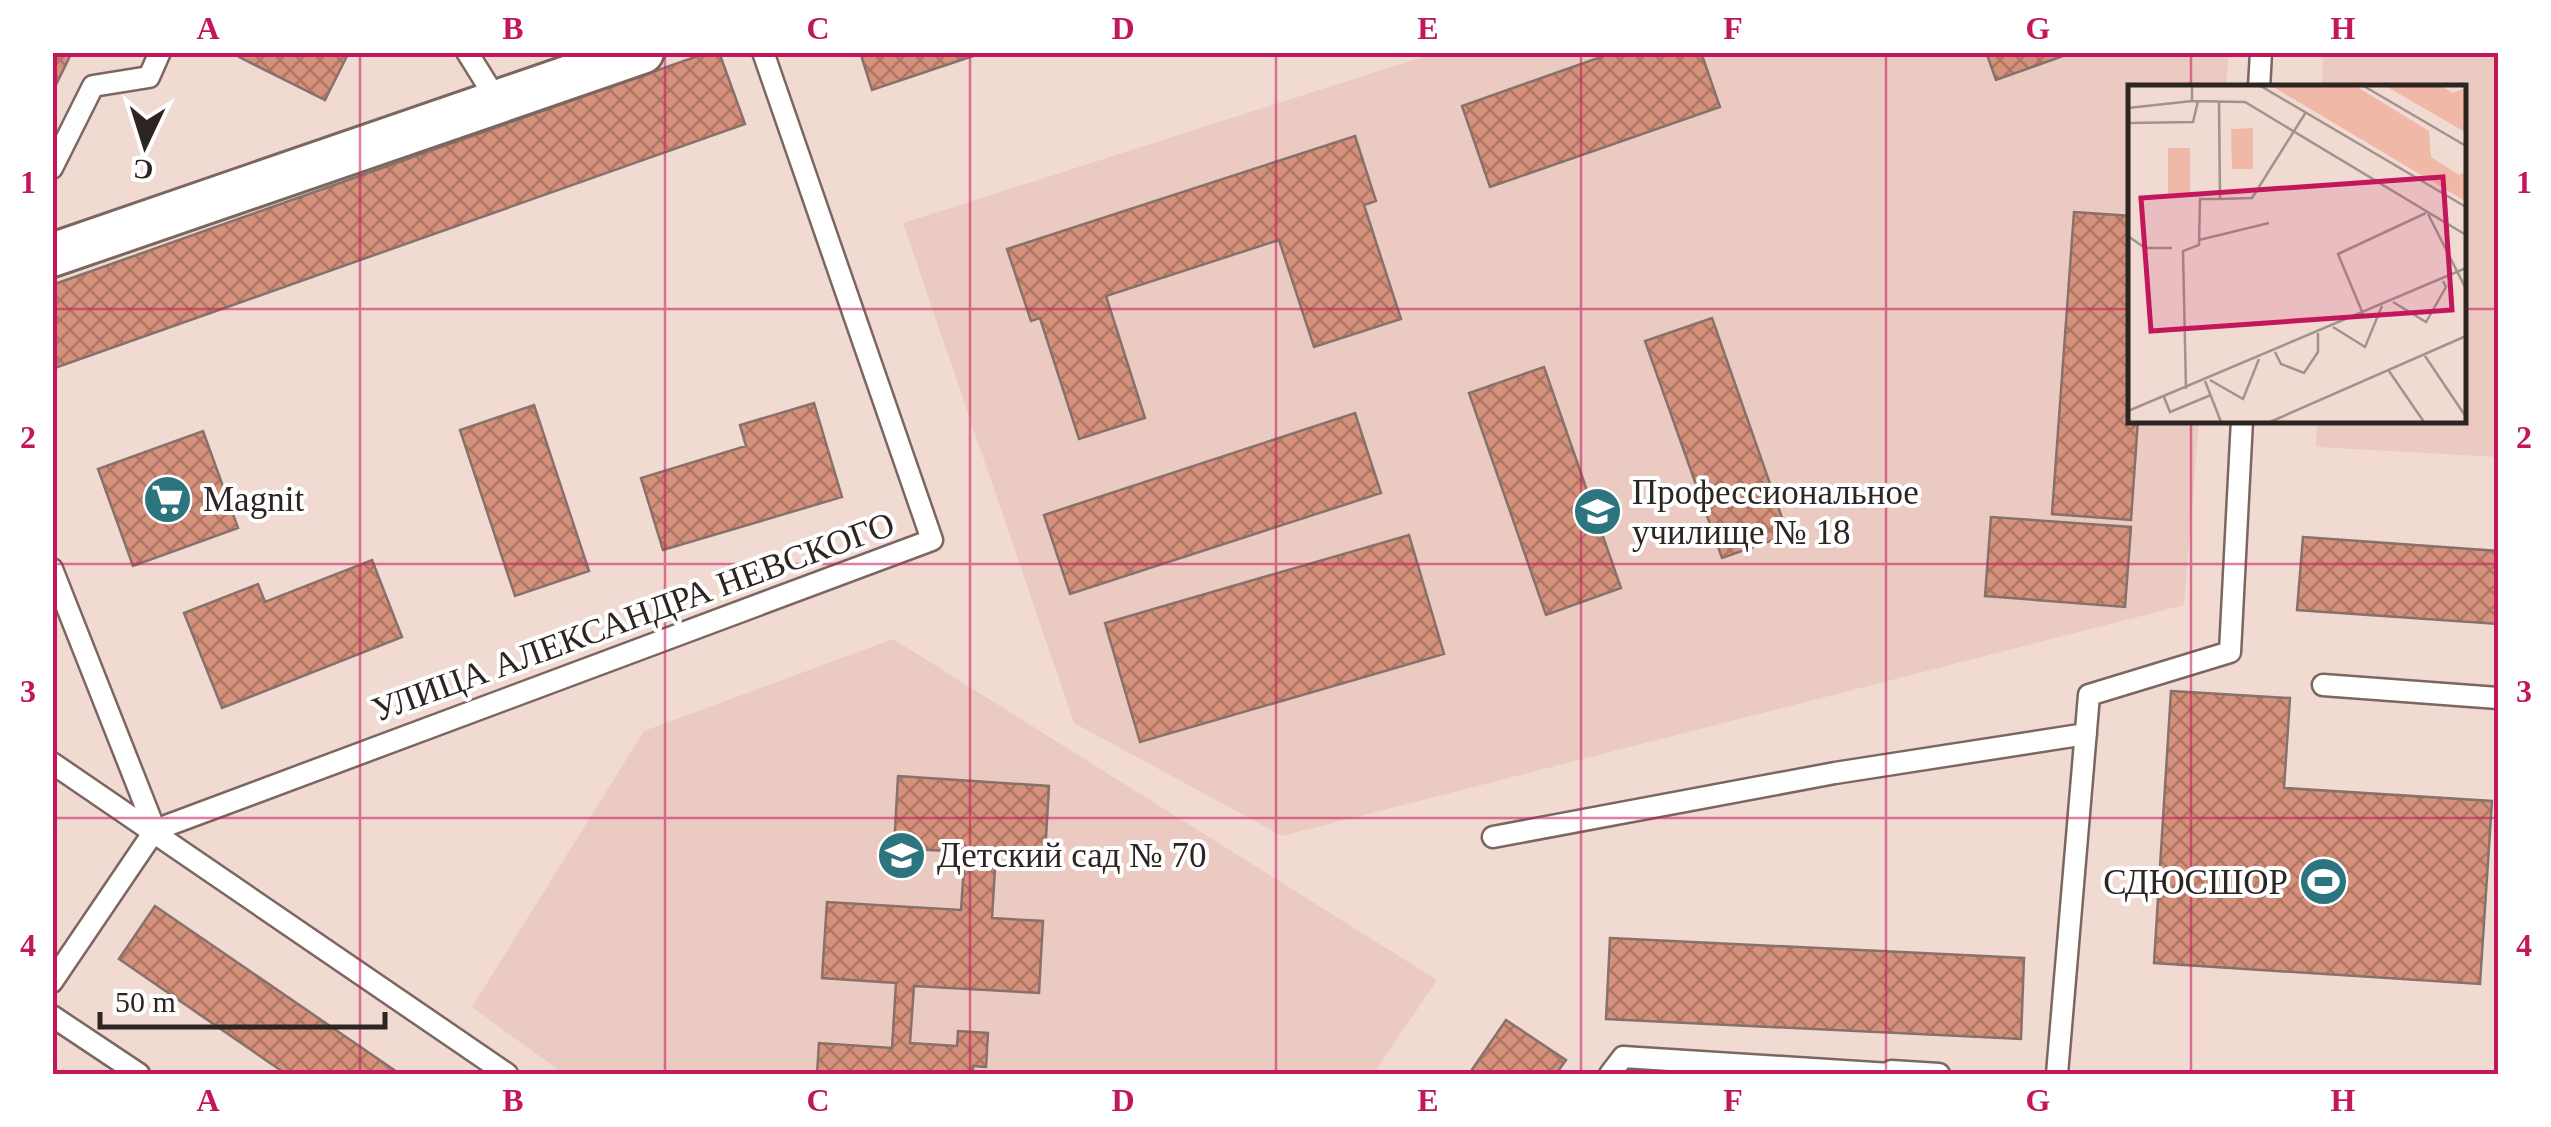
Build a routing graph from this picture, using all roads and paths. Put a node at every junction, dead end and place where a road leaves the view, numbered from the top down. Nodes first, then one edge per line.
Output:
1 (160, 52) edge
2 (467, 52) edge
3 (642, 52) edge
4 (763, 52) edge
5 (2261, 52) edge
6 (587, 61) edge
7 (2259, 85) edge
8 (498, 102) junction
9 (52, 168) edge
10 (58, 248) edge
11 (2242, 422) edge
12 (52, 569) edge
13 (2324, 686) dead end
14 (2498, 698) edge
15 (2086, 734) junction
16 (52, 763) edge
17 (155, 830) junction
18 (1492, 837) dead end
19 (52, 982) edge
20 (52, 1016) edge
21 (1891, 1073) edge
22 (139, 1074) edge
23 (507, 1074) edge
24 (1610, 1074) edge
25 (1939, 1074) edge
26 (2057, 1074) edge

1 - 9 lane
2 - 8 lane
3 - 6 street
4 - 17 lane, УЛИЦА АЛЕКСАНДРА НЕВСКОГО
5 - 7 lane
6 - 8 street
8 - 10 street
11 - 15 lane
12 - 17 lane
13 - 14 lane
15 - 18 lane
15 - 26 lane
16 - 17 lane
17 - 19 lane
17 - 23 lane
20 - 22 lane
21 - 24 lane
21 - 25 lane

